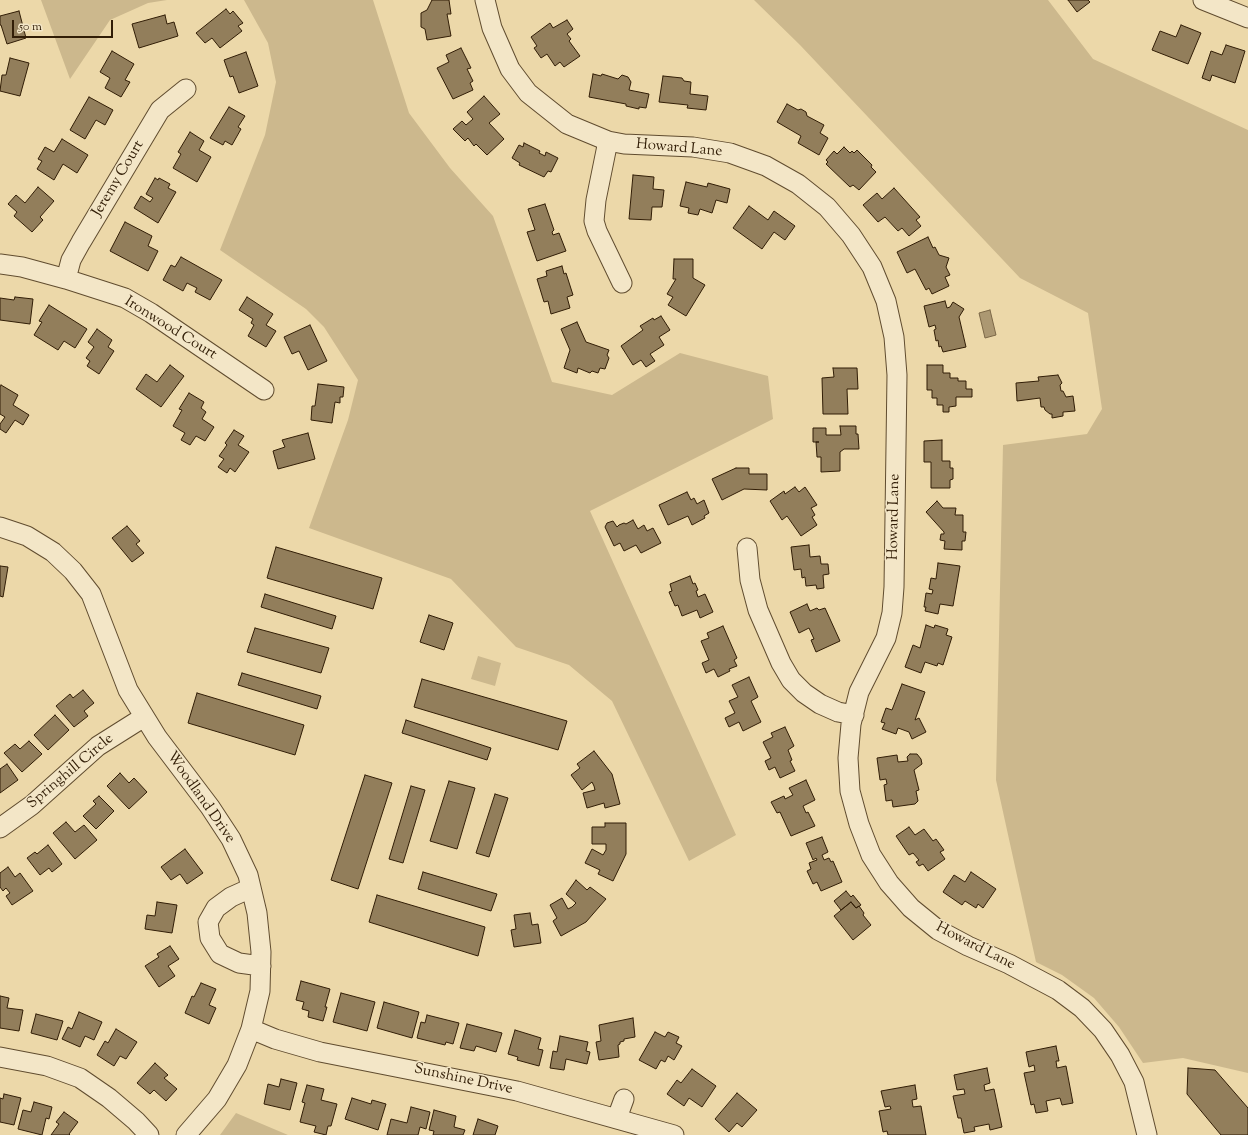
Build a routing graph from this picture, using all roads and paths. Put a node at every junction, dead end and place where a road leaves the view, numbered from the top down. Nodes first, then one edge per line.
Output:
1 (485, 0) edge
2 (1203, 0) edge
3 (1248, 18) edge
4 (186, 89) dead end
5 (608, 141) junction
6 (0, 264) edge
7 (66, 279) junction
8 (622, 283) dead end
9 (264, 390) dead end
10 (0, 527) edge
11 (747, 548) dead end
12 (854, 715) junction
13 (144, 717) junction
14 (0, 828) edge
15 (251, 888) junction
16 (261, 966) junction
17 (251, 1029) junction
18 (0, 1057) edge
19 (624, 1098) dead end
20 (617, 1118) junction
21 (148, 1135) edge
22 (186, 1135) edge
23 (674, 1135) edge
24 (1147, 1135) edge

1 - 5 street, Howard Lane
2 - 3 street
4 - 7 street, Jeremy Court
5 - 8 street
5 - 12 street, Howard Lane
6 - 7 street, Ironwood Court
7 - 9 street, Ironwood Court
10 - 13 street, Woodland Drive
11 - 12 street
12 - 24 street, Howard Lane
13 - 14 street, Springhill Circle
13 - 15 street, Woodland Drive
15 - 16 street, Woodland Drive
15 - 16 street
16 - 17 street, Woodland Drive
17 - 20 street, Sunshine Drive
17 - 22 street, Woodland Drive
18 - 21 street
19 - 20 street
20 - 23 street, Sunshine Drive

